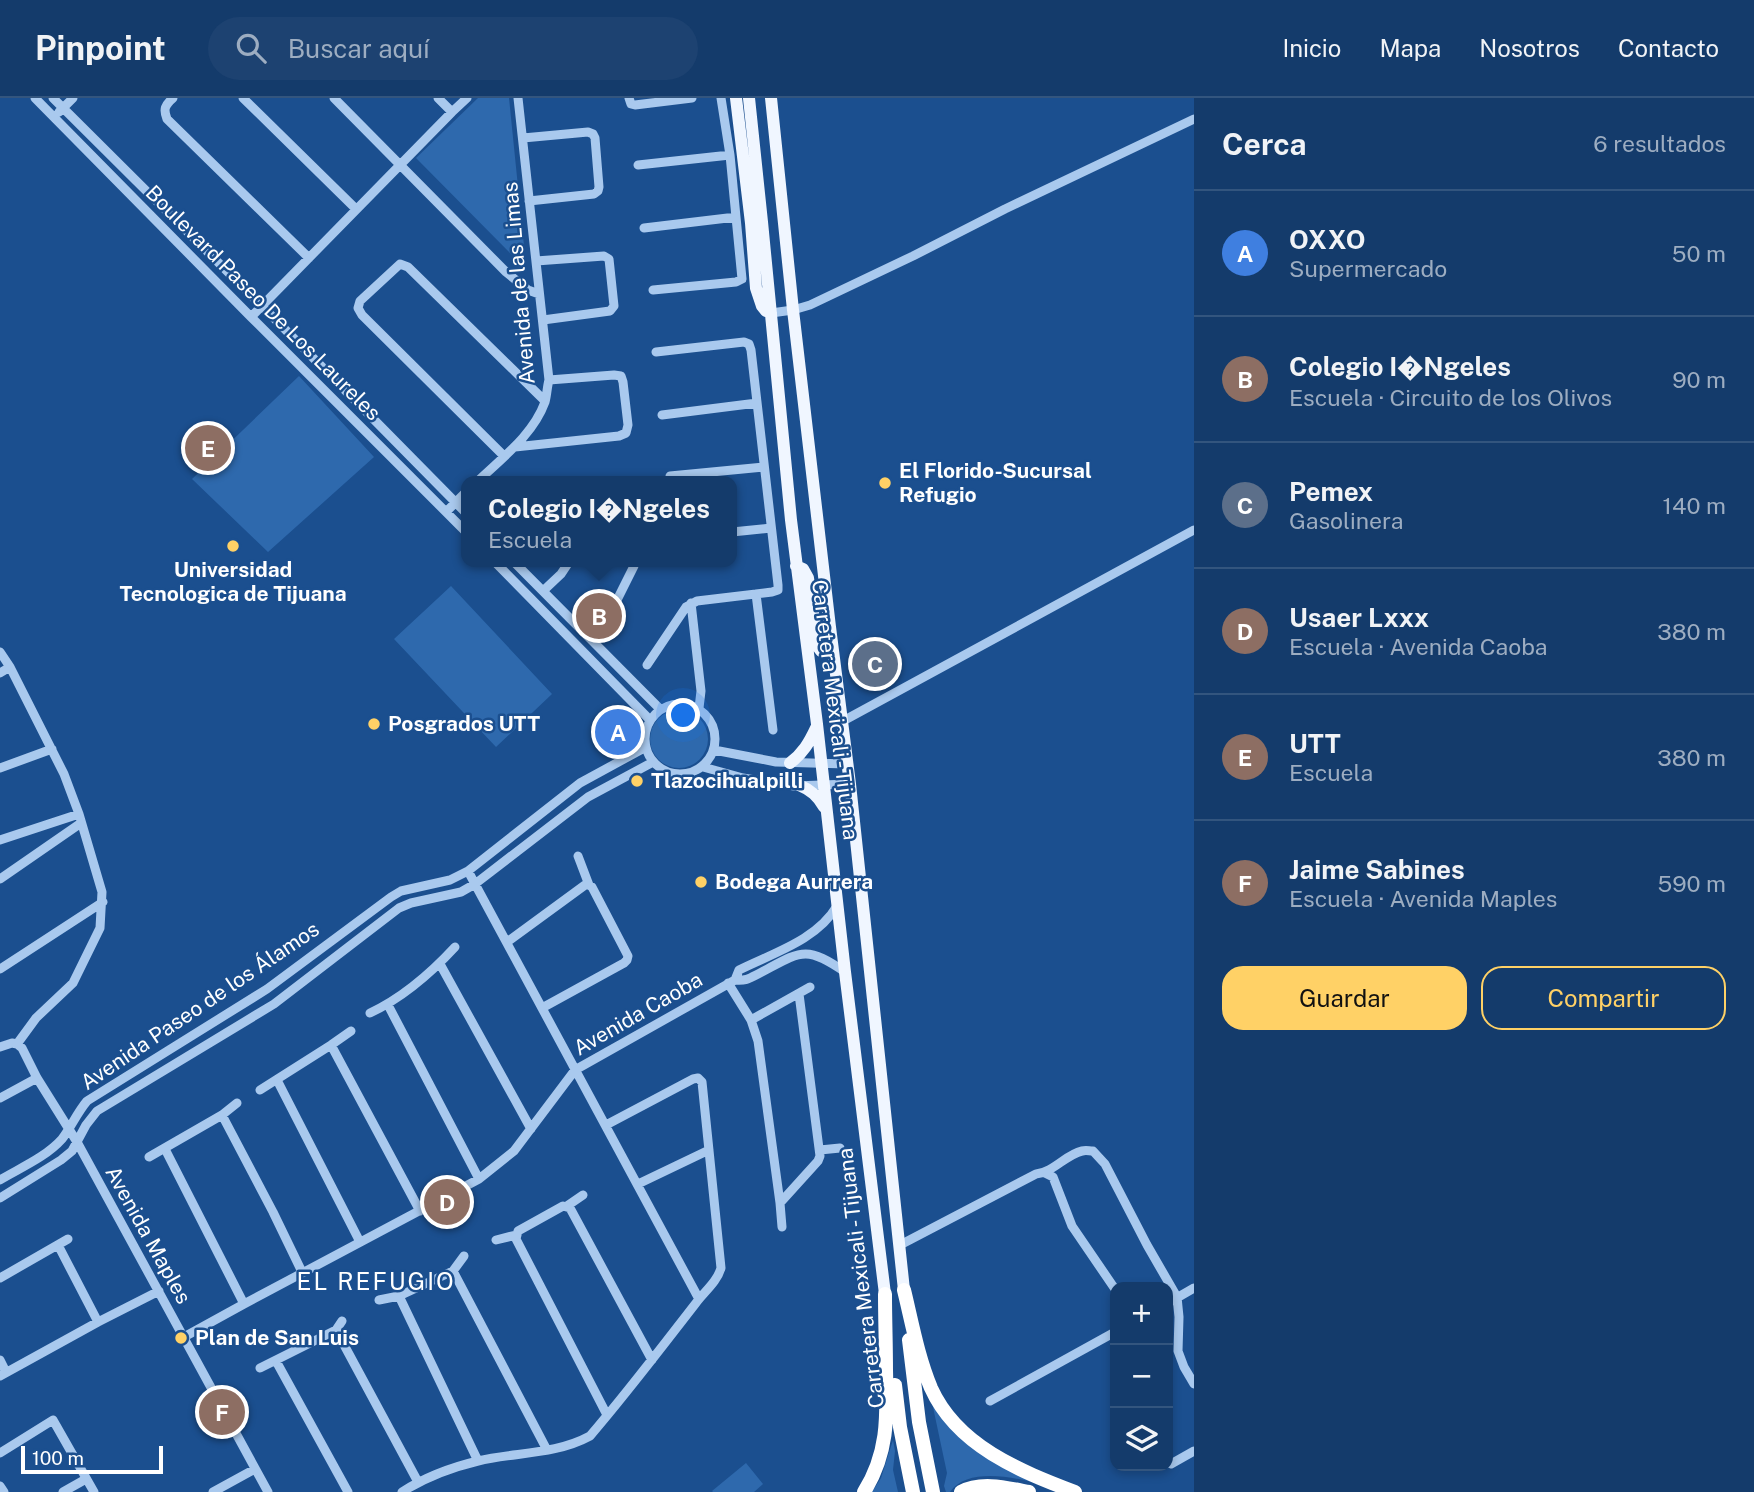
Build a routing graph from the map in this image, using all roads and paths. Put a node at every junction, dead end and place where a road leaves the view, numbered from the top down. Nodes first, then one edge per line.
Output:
1 (35, 98) edge
2 (54, 98) edge
3 (73, 98) edge
4 (173, 98) edge
5 (243, 98) edge
6 (334, 98) edge
7 (438, 98) edge
8 (467, 98) edge
9 (518, 98) edge
10 (629, 98) edge
11 (692, 98) edge
12 (721, 98) edge
13 (736, 98) edge
14 (748, 98) edge
15 (771, 98) edge
16 (63, 108) junction
17 (452, 112) junction
18 (54, 117) junction
19 (1194, 119) edge
20 (523, 138) junction
21 (730, 155) junction
22 (401, 164) junction
23 (638, 165) dead end
24 (529, 201) junction
25 (356, 209) junction
26 (736, 217) junction
27 (644, 228) dead end
28 (309, 258) junction
29 (536, 261) junction
30 (653, 290) dead end
31 (540, 294) junction
32 (262, 306) junction
33 (793, 310) junction
34 (771, 313) junction
35 (251, 317) junction
36 (543, 320) junction
37 (656, 352) dead end
38 (549, 380) junction
39 (545, 401) junction
40 (757, 403) junction
41 (662, 415) dead end
42 (515, 447) junction
43 (504, 456) junction
44 (764, 467) junction
45 (483, 476) edge
46 (670, 476) dead end
47 (461, 497) edge
48 (455, 502) junction
49 (461, 508) edge
50 (446, 512) junction
51 (461, 527) edge
52 (771, 528) junction
53 (1194, 530) edge
54 (737, 531) edge
55 (796, 566) junction
56 (500, 567) edge
57 (519, 567) edge
58 (566, 567) edge
59 (633, 567) edge
60 (543, 591) junction
61 (756, 594) junction
62 (691, 603) junction
63 (588, 636) junction
64 (0, 652) edge
65 (833, 654) junction
66 (648, 665) dead end
67 (10, 667) junction
68 (0, 673) edge
69 (698, 708) junction
70 (660, 709) junction
71 (650, 720) junction
72 (843, 721) junction
73 (817, 724) junction
74 (772, 730) dead end
75 (646, 747) junction
76 (52, 749) junction
77 (714, 750) junction
78 (653, 762) junction
79 (790, 763) junction
80 (821, 764) junction
81 (847, 764) junction
82 (703, 766) junction
83 (0, 768) edge
84 (850, 784) junction
85 (799, 785) junction
86 (823, 785) junction
87 (827, 813) junction
88 (80, 818) junction
89 (0, 841) edge
90 (578, 856) dead end
91 (468, 871) junction
92 (0, 879) edge
93 (475, 884) junction
94 (589, 885) junction
95 (103, 902) junction
96 (838, 905) junction
97 (507, 942) junction
98 (456, 947) dead end
99 (440, 964) junction
100 (0, 969) edge
101 (845, 972) junction
102 (731, 981) junction
103 (810, 987) dead end
104 (799, 994) junction
105 (388, 1005) junction
106 (542, 1008) junction
107 (370, 1013) dead end
108 (751, 1020) junction
109 (351, 1031) dead end
110 (17, 1044) junction
111 (331, 1045) junction
112 (0, 1047) edge
113 (575, 1070) junction
114 (37, 1078) junction
115 (277, 1080) junction
116 (260, 1090) dead end
117 (0, 1098) edge
118 (237, 1103) dead end
119 (222, 1115) junction
120 (606, 1125) junction
121 (68, 1127) junction
122 (531, 1129) junction
123 (77, 1142) junction
124 (839, 1148) dead end
125 (165, 1149) junction
126 (709, 1150) junction
127 (820, 1150) junction
128 (149, 1157) dead end
129 (1045, 1172) junction
130 (479, 1179) junction
131 (0, 1181) edge
132 (638, 1184) junction
133 (583, 1195) dead end
134 (0, 1198) edge
135 (780, 1203) junction
136 (567, 1206) junction
137 (420, 1211) junction
138 (782, 1227) dead end
139 (516, 1235) junction
140 (68, 1238) dead end
141 (496, 1240) dead end
142 (359, 1242) junction
143 (58, 1245) junction
144 (900, 1245) junction
145 (464, 1256) dead end
146 (453, 1271) junction
147 (302, 1272) junction
148 (0, 1278) edge
149 (1110, 1282) edge
150 (1194, 1288) edge
151 (904, 1290) junction
152 (159, 1291) junction
153 (885, 1294) junction
154 (399, 1296) junction
155 (1177, 1297) junction
156 (699, 1299) junction
157 (379, 1300) dead end
158 (1173, 1300) edge
159 (244, 1304) junction
160 (98, 1322) junction
161 (1110, 1335) edge
162 (184, 1337) junction
163 (0, 1360) edge
164 (652, 1360) junction
165 (276, 1361) junction
166 (260, 1368) dead end
167 (3, 1374) edge
168 (1194, 1384) edge
169 (990, 1401) dead end
170 (607, 1415) junction
171 (547, 1450) junction
172 (1194, 1451) edge
173 (0, 1453) edge
174 (478, 1461) junction
175 (1173, 1463) edge
176 (255, 1469) junction
177 (86, 1479) junction
178 (418, 1482) junction
179 (0, 1486) edge
180 (4, 1492) edge
181 (63, 1492) edge
182 (94, 1492) edge
183 (213, 1492) edge
184 (268, 1492) edge
185 (348, 1492) edge
186 (402, 1492) edge
187 (864, 1492) edge
188 (913, 1492) edge
189 (933, 1492) edge
190 (961, 1492) edge
191 (1029, 1492) edge
192 (1075, 1492) edge

1 - 18 street, Boulevard Paseo De Los Laureles
2 - 16 street, Boulevard Paseo De Los Laureles
3 - 16 street
4 - 28 street
5 - 25 street
6 - 22 street
7 - 17 street
8 - 17 street
9 - 20 street, Avenida de las Limas
10 - 11 street
12 - 21 street
13 - 34 main road
14 - 34 main road, Carretera Mexicali - Tijuana
15 - 33 main road, Carretera Mexicali - Tijuana
16 - 18 street
16 - 32 street, Boulevard Paseo De Los Laureles
17 - 22 street
18 - 35 street, Boulevard Paseo De Los Laureles
19 - 33 street
20 - 24 street, Avenida de las Limas
20 - 24 street
21 - 23 street
21 - 26 street
22 - 25 street
22 - 31 street
24 - 29 street, Avenida de las Limas
25 - 28 street
26 - 27 street
26 - 30 street
28 - 32 street
29 - 31 street, Avenida de las Limas
29 - 36 street
31 - 36 street, Avenida de las Limas
32 - 35 street
32 - 48 street, Boulevard Paseo De Los Laureles
33 - 34 street
33 - 65 main road, Carretera Mexicali - Tijuana
34 - 55 main road, Carretera Mexicali - Tijuana
35 - 50 street, Boulevard Paseo De Los Laureles
36 - 38 street, Avenida de las Limas
37 - 40 street
38 - 39 street, Avenida de las Limas
38 - 42 street
39 - 42 street, Avenida de las Limas
39 - 43 street
40 - 41 street
40 - 44 street
42 - 43 street, Avenida de las Limas
43 - 45 street, Avenida de las Limas
44 - 46 street
44 - 52 street
47 - 48 street
48 - 49 street, Boulevard Paseo De Los Laureles
48 - 50 street
50 - 51 street, Boulevard Paseo De Los Laureles
52 - 54 street
52 - 61 street
53 - 72 street
55 - 65 main road
55 - 73 main road, Carretera Mexicali - Tijuana
56 - 71 street
57 - 60 street
58 - 60 street
59 - 63 street
60 - 63 street
61 - 62 street
61 - 74 street
62 - 66 street
62 - 69 street
63 - 70 street
64 - 67 street
65 - 72 main road, Carretera Mexicali - Tijuana
67 - 68 street
67 - 76 street
69 - 70 street
69 - 77 street
70 - 71 street
71 - 75 street
72 - 81 main road, Carretera Mexicali - Tijuana
73 - 79 main road
73 - 80 main road, Carretera Mexicali - Tijuana
75 - 78 street
75 - 91 street, Avenida Paseo de los Álamos
76 - 83 street
76 - 88 street
77 - 79 street
77 - 82 street
78 - 82 street
78 - 93 street, Avenida Paseo de los Álamos
79 - 80 street
80 - 81 street
80 - 86 main road, Carretera Mexicali - Tijuana
81 - 84 main road, Carretera Mexicali - Tijuana
82 - 85 street
84 - 86 street
84 - 144 main road, Carretera Mexicali - Tijuana
85 - 86 street
85 - 87 main road
86 - 87 main road, Carretera Mexicali - Tijuana
87 - 96 main road, Carretera Mexicali - Tijuana
88 - 89 street
88 - 92 street
88 - 95 street
90 - 94 street
91 - 93 street
91 - 121 street, Avenida Paseo de los Álamos
93 - 97 street
93 - 123 street, Avenida Paseo de los Álamos
94 - 97 street
94 - 106 street
95 - 100 street
95 - 110 street
96 - 101 main road, Carretera Mexicali - Tijuana
96 - 102 street
97 - 106 street
98 - 99 street
99 - 105 street
99 - 122 street
101 - 102 street
101 - 153 main road, Carretera Mexicali - Tijuana
102 - 108 street
102 - 113 street, Avenida Caoba
103 - 104 street
104 - 108 street
104 - 127 street
105 - 107 street
105 - 130 street
106 - 113 street
108 - 135 street
109 - 111 street
110 - 112 street
110 - 114 street, Avenida Maples
111 - 115 street
111 - 137 street
113 - 120 street
113 - 122 street, Avenida Caoba
114 - 117 street
114 - 121 street, Avenida Maples
115 - 116 street
115 - 142 street
118 - 119 street
119 - 125 street
119 - 147 street
120 - 126 street
120 - 132 street
121 - 123 street, Avenida Maples
121 - 131 street, Avenida Paseo de los Álamos
122 - 130 street, Avenida Caoba
123 - 134 street, Avenida Paseo de los Álamos
123 - 152 street, Avenida Maples
124 - 127 street
125 - 128 street
125 - 159 street
126 - 132 street
126 - 156 street
127 - 135 street
129 - 144 street
129 - 149 street
129 - 155 street
130 - 137 street, Avenida Caoba
132 - 156 street
133 - 136 street
135 - 138 street
136 - 139 street
136 - 164 street
137 - 142 street, Avenida Caoba
139 - 141 street
139 - 170 street
140 - 143 street
142 - 147 street, Avenida Caoba
143 - 148 street
143 - 160 street
144 - 151 main road, Carretera Mexicali - Tijuana
145 - 146 street
146 - 154 street
146 - 171 street
147 - 159 street, Avenida Caoba
150 - 155 street
151 - 189 highway, Carretera Mexicali - Tijuana
151 - 192 highway
152 - 160 street
152 - 162 street, Avenida Maples
153 - 187 highway
153 - 188 highway, Carretera Mexicali - Tijuana
154 - 157 street
154 - 174 street
155 - 158 street
155 - 168 street
156 - 164 street
159 - 162 street, Avenida Caoba
160 - 167 street
161 - 169 street
162 - 176 street, Avenida Maples
163 - 167 street
164 - 170 street
165 - 166 street
165 - 178 street
165 - 185 street
170 - 171 street
171 - 174 street
172 - 175 street
173 - 177 street
174 - 178 street
176 - 183 street
176 - 184 street, Avenida Maples
177 - 181 street
177 - 182 street
178 - 186 street
179 - 180 street
190 - 191 highway

